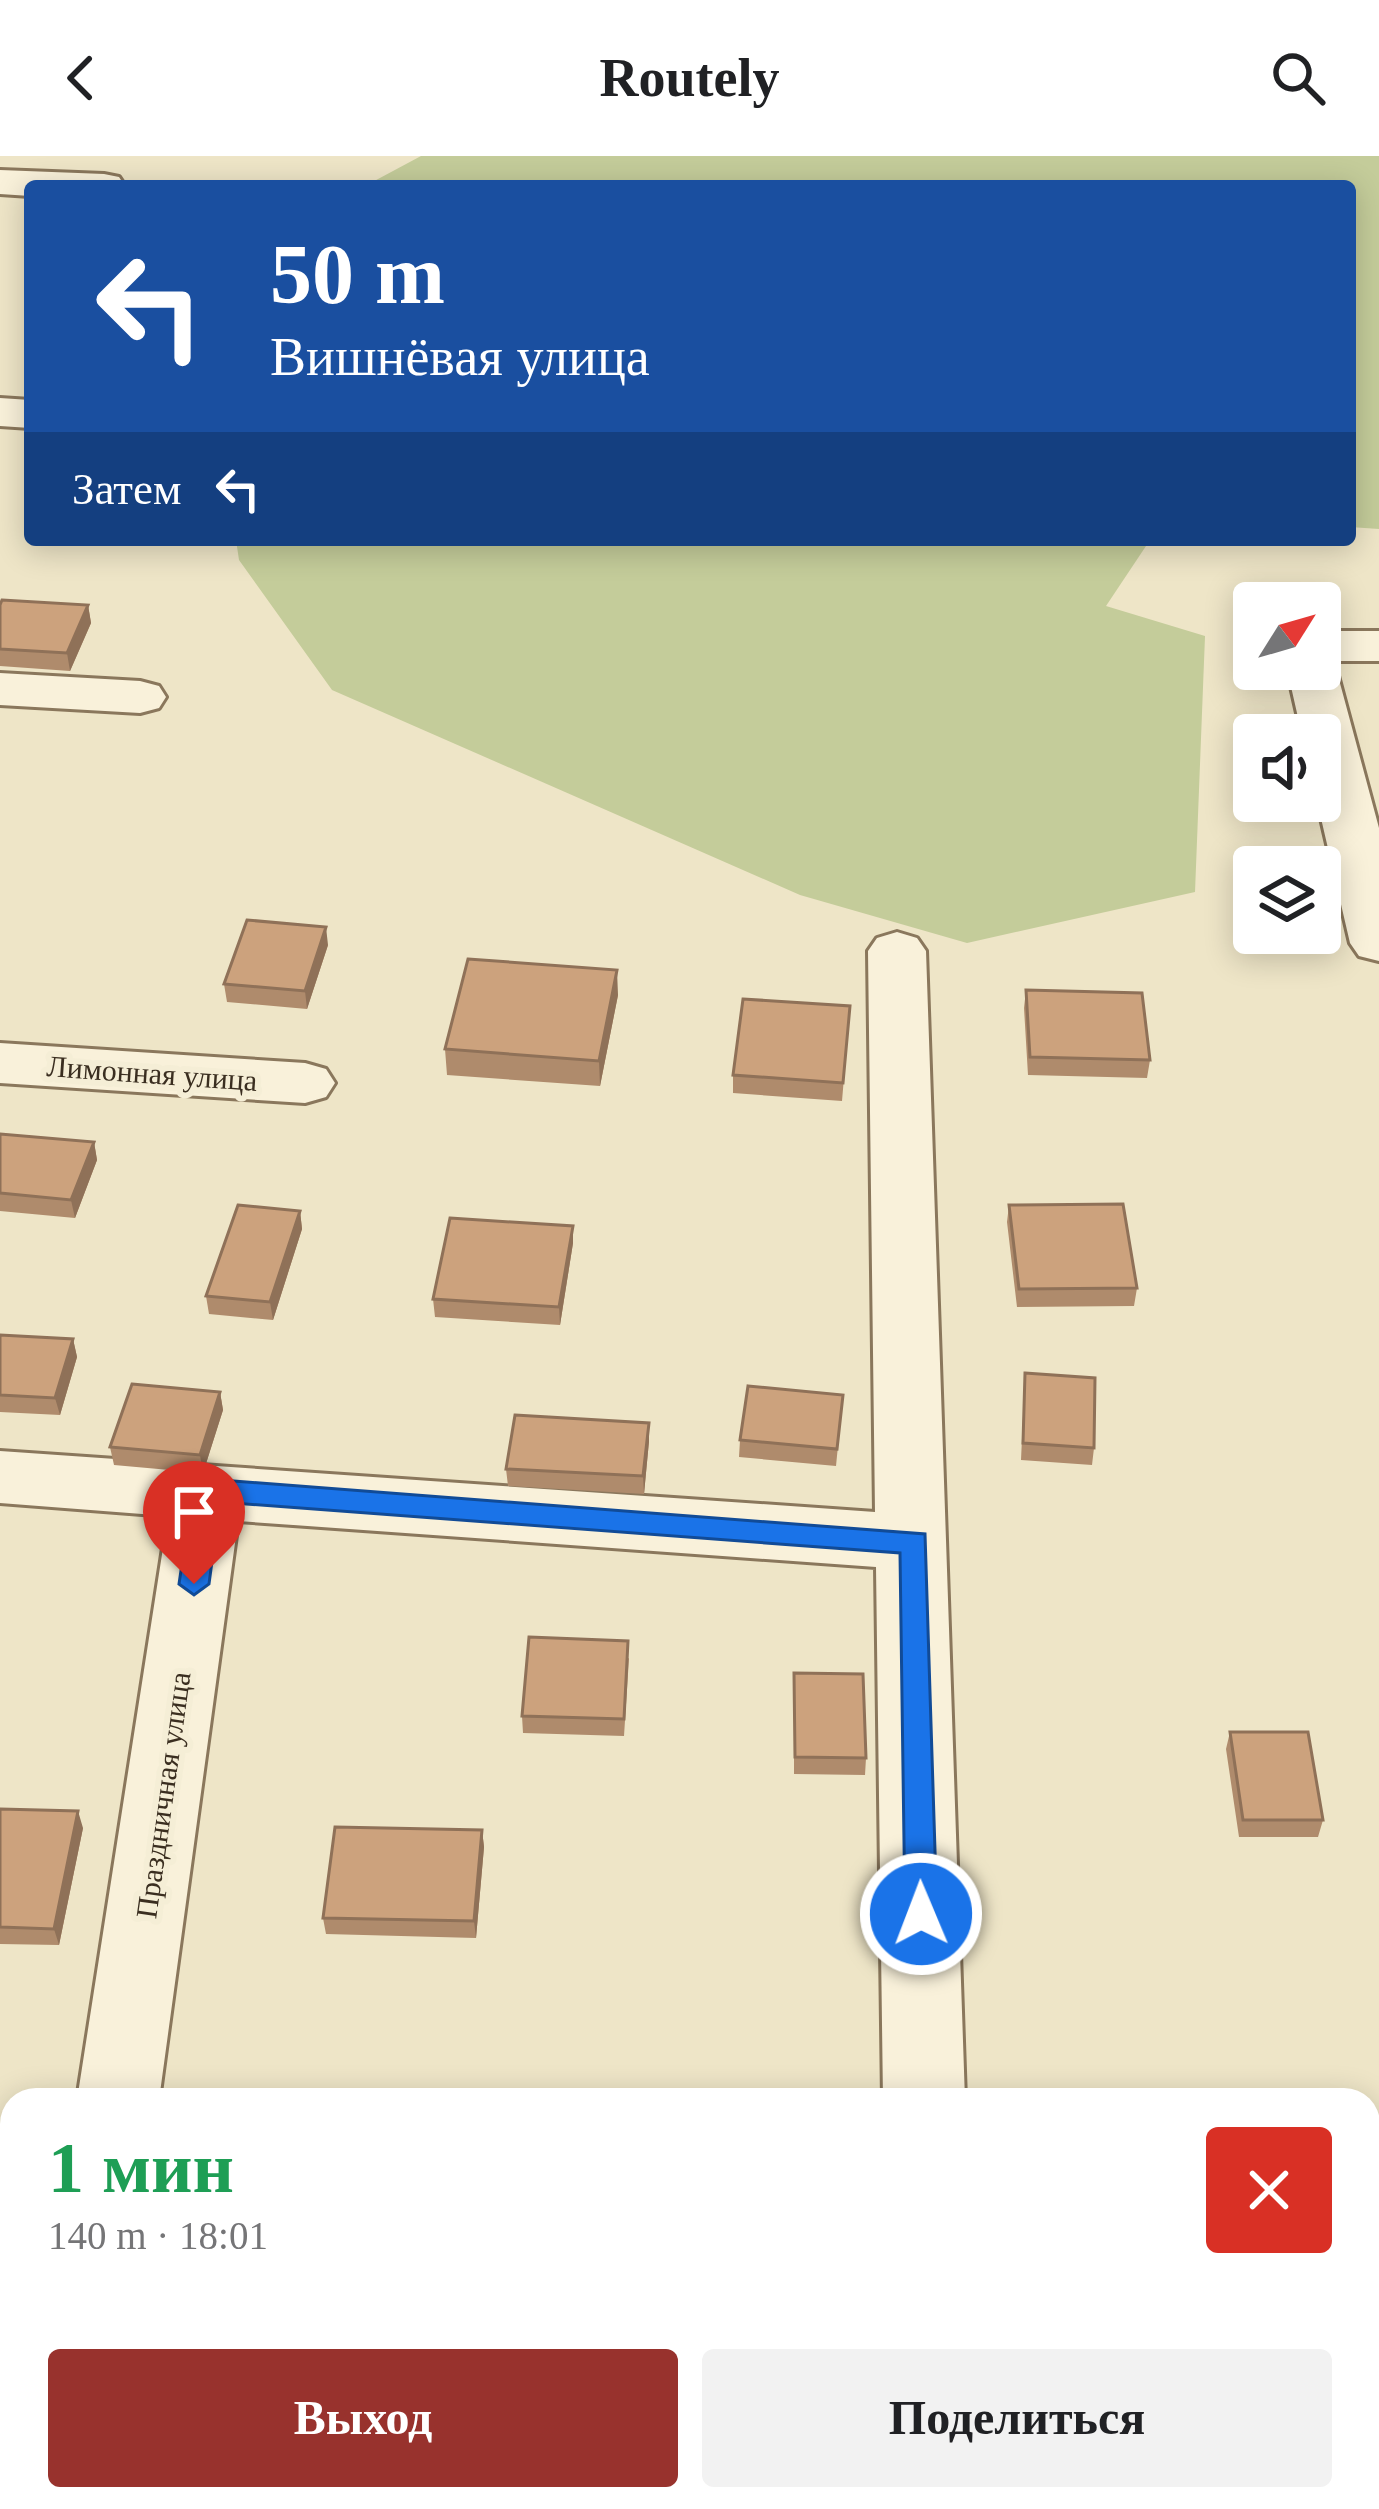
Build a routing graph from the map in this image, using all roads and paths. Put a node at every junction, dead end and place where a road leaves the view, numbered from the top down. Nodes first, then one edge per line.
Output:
1 (1341, 646) edge
2 (1379, 646) edge
3 (0, 688) edge
4 (1318, 690) edge
5 (140, 697) dead end
6 (1379, 943) edge
7 (897, 951) dead end
8 (0, 1063) edge
9 (305, 1082) dead end
10 (0, 1478) edge
11 (208, 1490) junction
12 (914, 1542) junction
13 (120, 2088) edge
14 (924, 2088) edge

1 - 2 street
3 - 5 street
4 - 6 street
7 - 12 street
8 - 9 street, Лимонная улица
10 - 11 street
11 - 12 street
11 - 13 street, Праздничная улица
12 - 14 street

